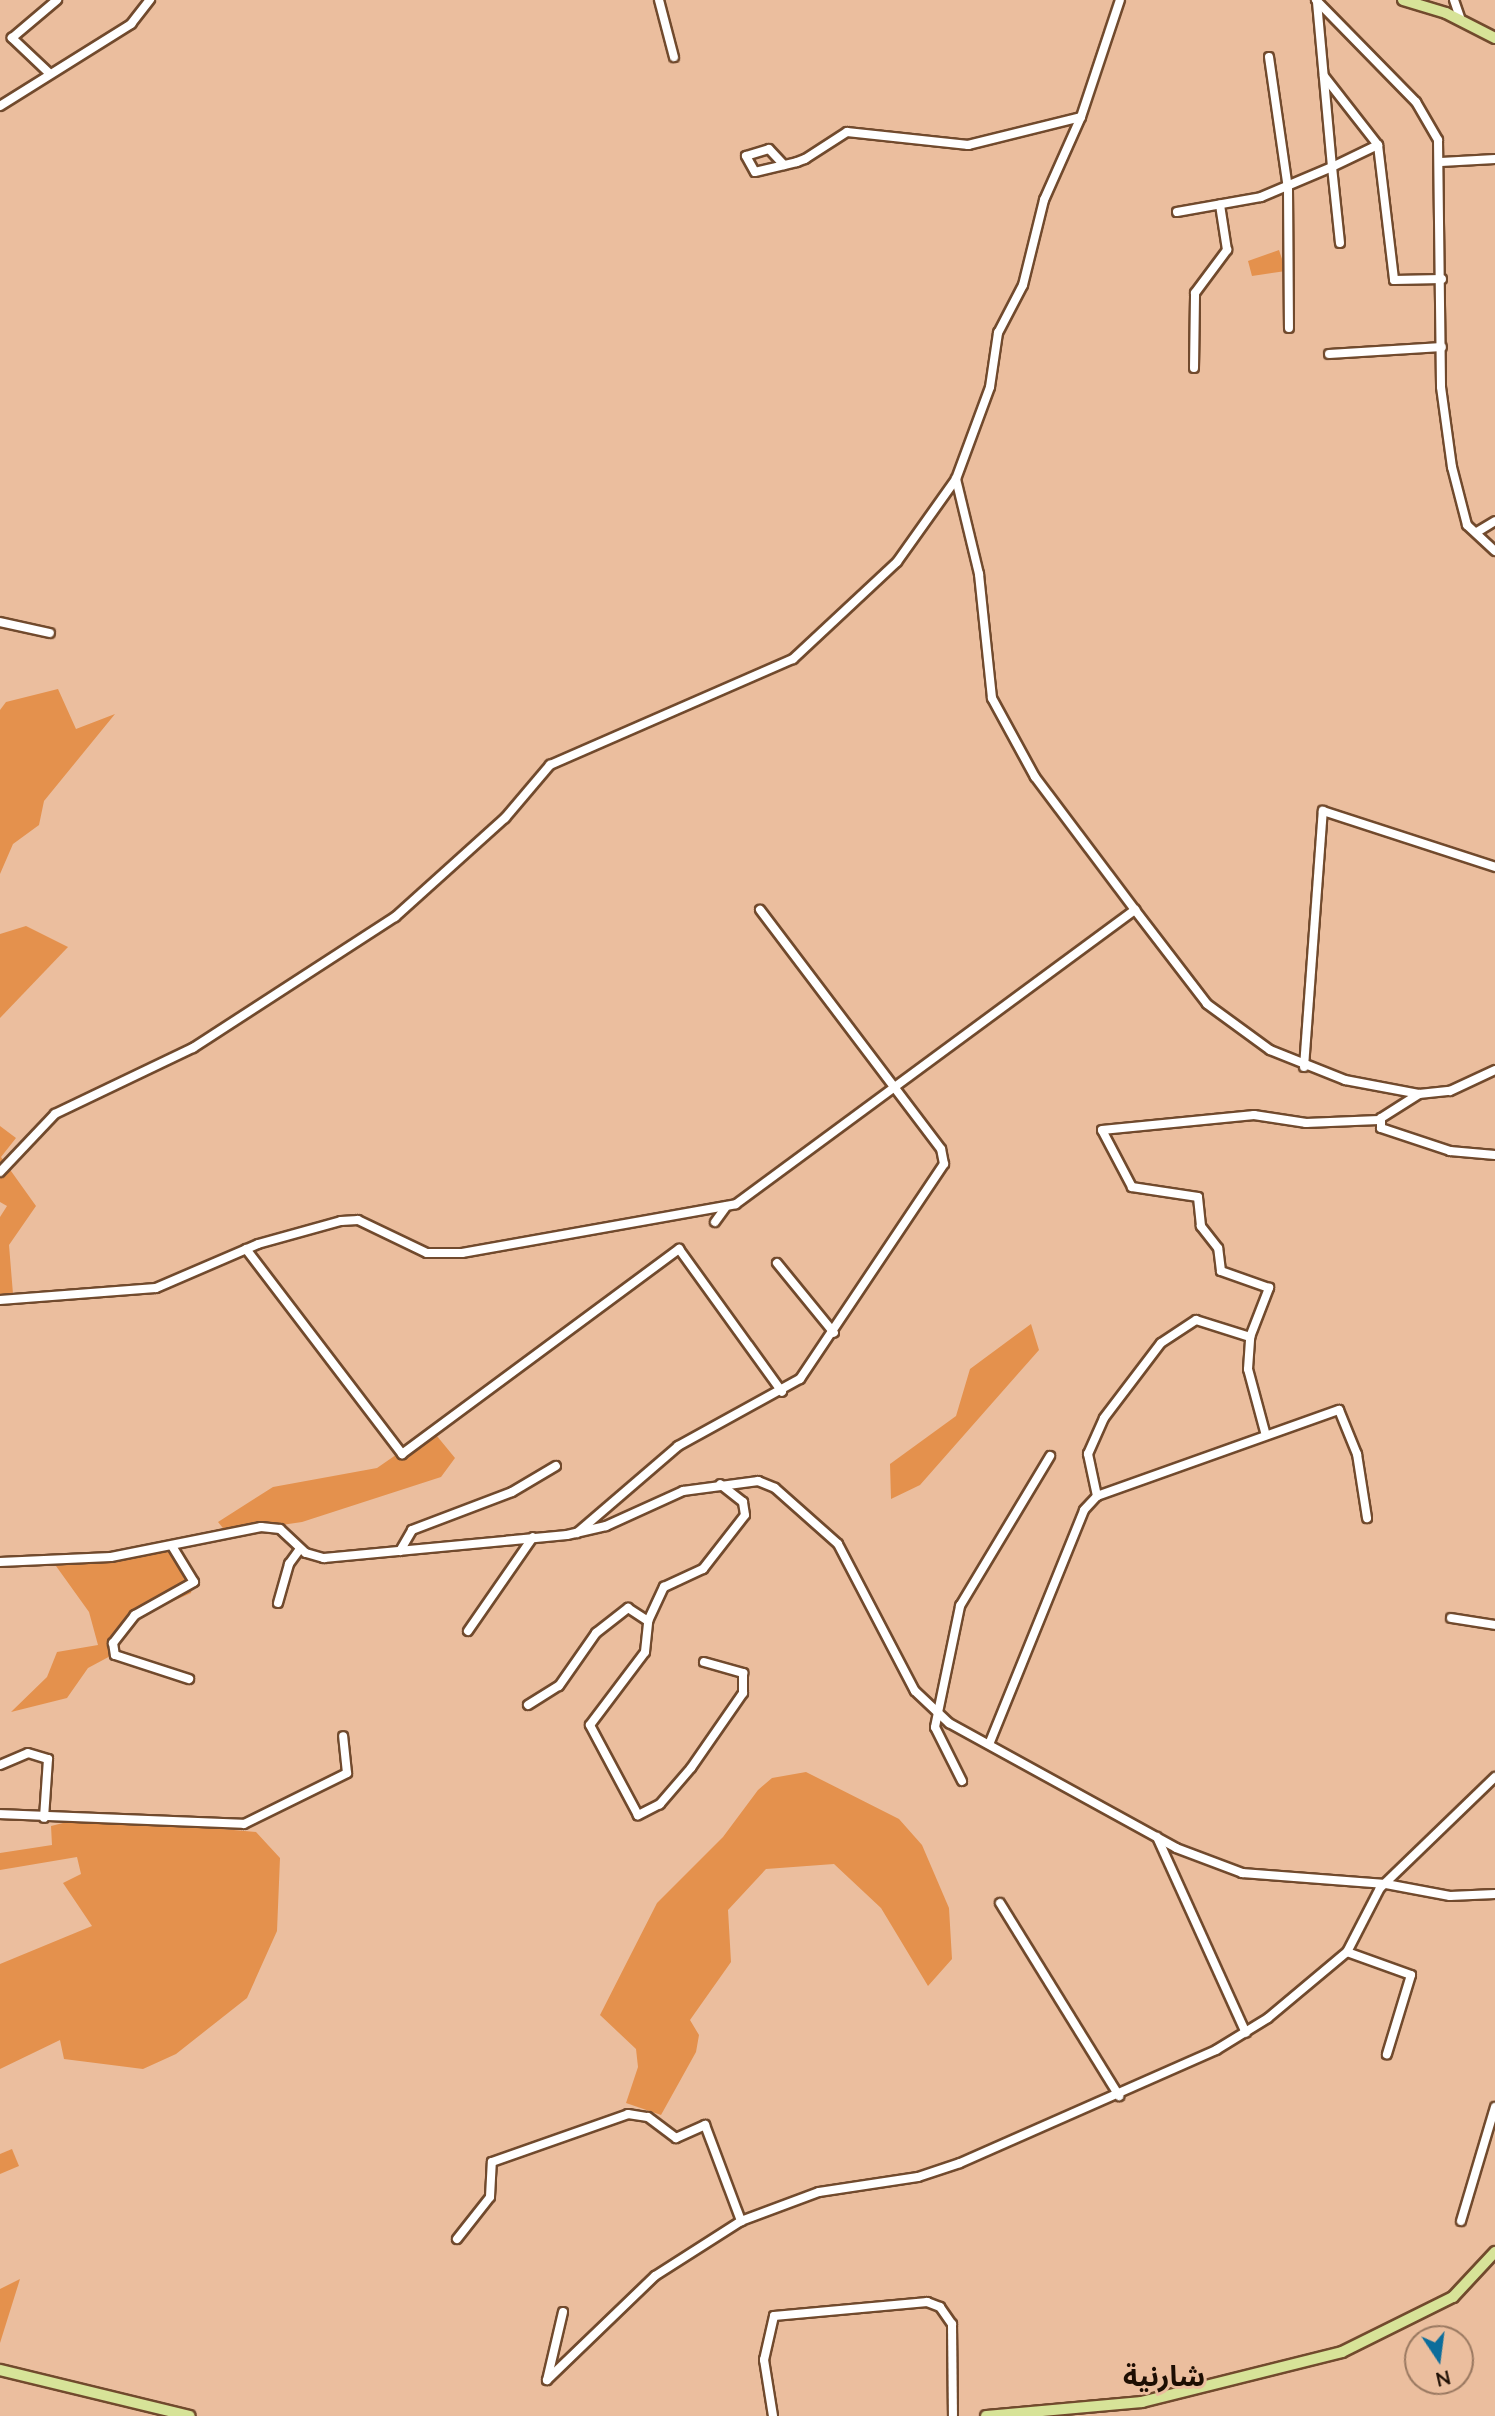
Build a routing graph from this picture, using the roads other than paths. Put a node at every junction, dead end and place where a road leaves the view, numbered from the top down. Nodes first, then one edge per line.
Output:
1 (57, 0) edge
2 (150, 0) edge
3 (659, 0) edge
4 (1120, 0) edge
5 (1403, 0) edge
6 (1454, 0) edge
7 (1317, 1) edge
8 (1461, 20) junction
9 (1495, 38) edge
10 (674, 57) dead end
11 (1269, 57) dead end
12 (48, 72) junction
13 (1324, 76) junction
14 (0, 106) edge
15 (1081, 117) junction
16 (1378, 145) junction
17 (1495, 159) edge
18 (1441, 162) junction
19 (783, 165) dead end
20 (1332, 167) junction
21 (1288, 189) junction
22 (1220, 205) junction
23 (1177, 212) dead end
24 (1340, 243) dead end
25 (1442, 279) junction
26 (1289, 328) dead end
27 (1442, 347) junction
28 (1329, 354) dead end
29 (1194, 368) dead end
30 (956, 479) junction
31 (1495, 521) edge
32 (1477, 532) junction
33 (1495, 551) edge
34 (0, 622) edge
35 (50, 633) dead end
36 (1495, 867) edge
37 (760, 910) dead end
38 (1135, 910) junction
39 (1304, 1066) junction
40 (1495, 1070) edge
41 (894, 1087) junction
42 (1419, 1094) junction
43 (1379, 1120) junction
44 (1495, 1155) edge
45 (0, 1172) edge
46 (726, 1207) junction
47 (715, 1222) dead end
48 (246, 1249) junction
49 (777, 1263) dead end
50 (0, 1300) edge
51 (834, 1333) junction
52 (1250, 1337) junction
53 (782, 1392) junction
54 (1265, 1432) junction
55 (1050, 1456) dead end
56 (556, 1466) dead end
57 (720, 1484) junction
58 (1097, 1496) junction
59 (1367, 1518) dead end
60 (576, 1534) junction
61 (533, 1537) junction
62 (172, 1546) junction
63 (300, 1549) junction
64 (400, 1551) junction
65 (0, 1562) edge
66 (278, 1603) dead end
67 (1451, 1618) dead end
68 (648, 1621) junction
69 (1495, 1625) edge
70 (468, 1631) dead end
71 (704, 1662) dead end
72 (189, 1679) dead end
73 (528, 1705) dead end
74 (936, 1714) junction
75 (343, 1736) dead end
76 (990, 1742) junction
77 (0, 1765) edge
78 (1495, 1777) edge
79 (962, 1781) dead end
80 (0, 1814) edge
81 (44, 1818) junction
82 (1157, 1837) junction
83 (1386, 1884) junction
84 (1495, 1894) edge
85 (1000, 1903) dead end
86 (1347, 1952) junction
87 (1246, 2033) junction
88 (1387, 2054) dead end
89 (1119, 2096) junction
90 (1495, 2108) edge
91 (1491, 2140) edge
92 (741, 2221) junction
93 (1461, 2221) dead end
94 (457, 2239) dead end
95 (1494, 2257) edge
96 (563, 2312) dead end
97 (0, 2370) edge
98 (1100, 2412) edge
99 (1085, 2413) edge
100 (190, 2416) edge
101 (772, 2416) edge
102 (953, 2416) edge
103 (986, 2416) edge

1 - 12 street
2 - 12 street
3 - 10 street
4 - 15 street
5 - 8 main road
6 - 8 street
7 - 13 street
7 - 18 street
8 - 9 main road
11 - 21 street
12 - 14 street
13 - 16 street
13 - 20 street
15 - 19 street
15 - 30 street
16 - 20 street
16 - 25 street
17 - 18 street
18 - 25 street
20 - 21 street
20 - 24 street
21 - 22 street
21 - 26 street
22 - 23 street
22 - 29 street
25 - 27 street
27 - 28 street
27 - 32 street
30 - 38 street
30 - 45 street
31 - 32 street
32 - 33 street
34 - 35 street
36 - 39 street
37 - 41 street
38 - 39 street
38 - 41 street
39 - 42 street
40 - 42 street
41 - 46 street
41 - 51 street
42 - 43 street
43 - 44 street
43 - 52 street
46 - 47 street
46 - 48 street
48 - 50 street
48 - 53 street
49 - 51 street
51 - 53 street
52 - 54 street
52 - 58 street
53 - 60 street
54 - 58 street
54 - 59 street
55 - 74 street
56 - 64 street
57 - 60 street
57 - 68 street
57 - 74 street
58 - 76 street
60 - 61 street
61 - 64 street
61 - 70 street
62 - 63 street
62 - 65 street
62 - 72 street
63 - 64 street
63 - 66 street
67 - 69 street
68 - 71 street
68 - 73 street
74 - 76 street
74 - 79 street
75 - 81 street
76 - 82 street
77 - 81 street
78 - 83 street
80 - 81 street
82 - 83 street
82 - 87 street
83 - 84 street
83 - 86 street
85 - 89 street
86 - 87 street
86 - 88 street
87 - 89 street
89 - 92 street
90 - 91 street
91 - 93 street
92 - 94 street
92 - 96 street
95 - 98 main road
97 - 100 main road
98 - 99 main road
99 - 103 main road
101 - 102 street

